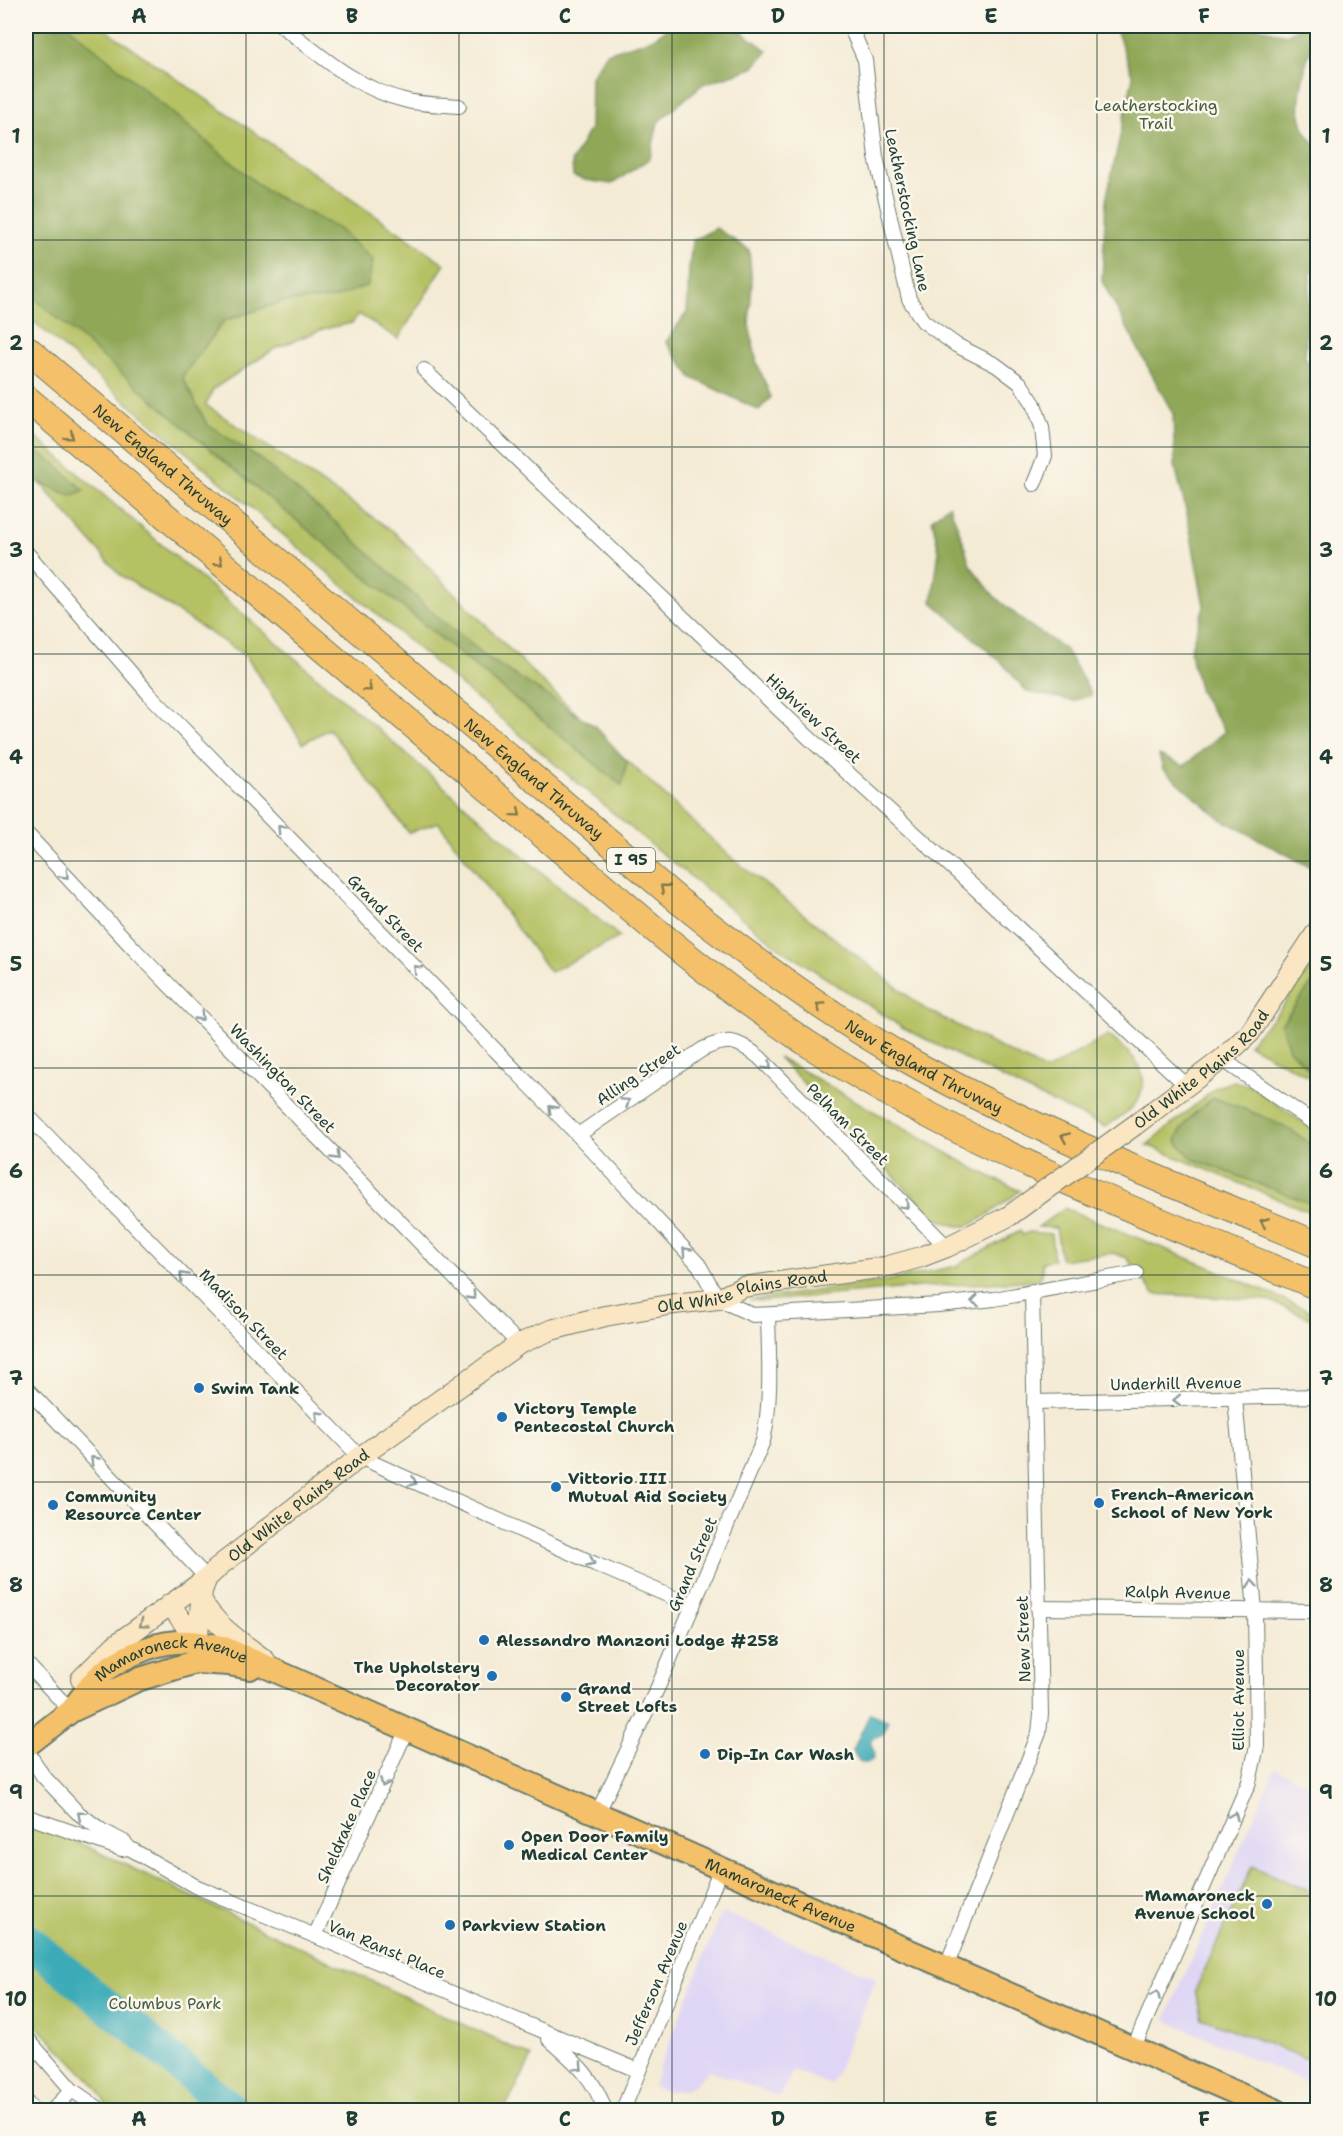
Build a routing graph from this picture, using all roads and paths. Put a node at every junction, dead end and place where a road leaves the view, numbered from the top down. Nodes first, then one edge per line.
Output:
1 (282, 26) edge
2 (850, 26) edge
3 (459, 106) dead end
4 (26, 348) edge
5 (424, 370) dead end
6 (26, 398) edge
7 (1034, 484) dead end
8 (26, 552) edge
9 (26, 833) edge
10 (1317, 930) edge
11 (718, 1042) joint
12 (1222, 1059) junction
13 (1187, 1086) junction
14 (26, 1114) edge
15 (1317, 1126) edge
16 (578, 1135) junction
17 (1317, 1245) edge
18 (947, 1247) junction
19 (1136, 1273) dead end
20 (1317, 1287) edge
21 (1032, 1292) junction
22 (718, 1299) junction
23 (768, 1316) junction
24 (519, 1344) junction
25 (26, 1388) edge
26 (1317, 1396) edge
27 (1236, 1399) junction
28 (1034, 1402) junction
29 (360, 1457) junction
30 (207, 1578) junction
31 (201, 1600) junction
32 (170, 1604) junction
33 (693, 1606) junction
34 (1038, 1608) junction
35 (1255, 1610) junction
36 (1317, 1611) edge
37 (196, 1652) junction
38 (26, 1663) edge
39 (287, 1675) junction
40 (71, 1712) junction
41 (407, 1729) junction
42 (26, 1747) edge
43 (597, 1814) junction
44 (26, 1816) edge
45 (129, 1848) junction
46 (722, 1868) junction
47 (315, 1936) junction
48 (946, 1967) junction
49 (541, 2031) junction
50 (26, 2037) edge
51 (1133, 2049) junction
52 (638, 2070) junction
53 (72, 2090) junction
54 (26, 2102) edge
55 (33, 2110) edge
56 (53, 2110) edge
57 (101, 2110) edge
58 (605, 2110) edge
59 (623, 2110) edge
60 (1275, 2110) edge

1 - 3 street
2 - 7 street, Leatherstocking Lane
17 -> 4 highway, New England Thruway / I 95
5 - 13 street, Highview Street
6 -> 20 highway, I 95
16 -> 8 street, Grand Street
9 -> 24 street, Washington Street
10 - 12 street, Old White Plains Road
16 -> 11 street, Alling Street
11 -> 18 street, Pelham Street
12 - 13 street, Old White Plains Road
12 - 15 street
13 - 18 street, Old White Plains Road, bridge
29 -> 14 street, Madison Street
22 -> 16 street, Grand Street
18 - 22 street, Old White Plains Road
19 - 21 street
21 -> 23 street
21 - 28 street, New Street
22 - 23 street
22 - 24 street, Old White Plains Road
23 - 33 street, Grand Street
24 - 29 street, Old White Plains Road
30 -> 25 street
26 - 27 street, Underhill Avenue
27 -> 28 street, Underhill Avenue
35 -> 27 street, Elliot Avenue
28 - 34 street, New Street
29 - 30 street, Old White Plains Road
29 -> 33 street, Madison Street
30 - 31 street
30 - 32 street, Mamaroneck Avenue
31 - 37 street
31 - 39 street
32 - 37 street
32 -> 40 street, Mamaroneck Avenue
33 - 43 street, Grand Street
34 - 35 street, Ralph Avenue
34 - 48 street, New Street
35 - 36 street, Ralph Avenue
51 -> 35 street, Elliot Avenue
37 - 39 main road, Mamaroneck Avenue
37 - 40 main road, Mamaroneck Avenue
38 - 40 street
39 - 41 main road, Mamaroneck Avenue
40 - 42 main road, Mamaroneck Avenue
41 - 43 main road, Mamaroneck Avenue
41 -> 47 street, Sheldrake Place
45 -> 42 street, Van Ranst Place
43 - 46 main road, Mamaroneck Avenue
44 - 45 street, Van Ranst Place
45 - 47 street, Van Ranst Place
46 - 48 main road, Mamaroneck Avenue
46 - 52 street, Jefferson Avenue
47 - 49 street, Van Ranst Place
48 - 51 main road, Mamaroneck Avenue
49 - 52 street, Van Ranst Place
49 -> 58 street
50 - 53 street
51 - 60 main road, Mamaroneck Avenue
52 - 59 street, Jefferson Avenue
53 - 56 street
53 - 57 street
54 - 55 street

